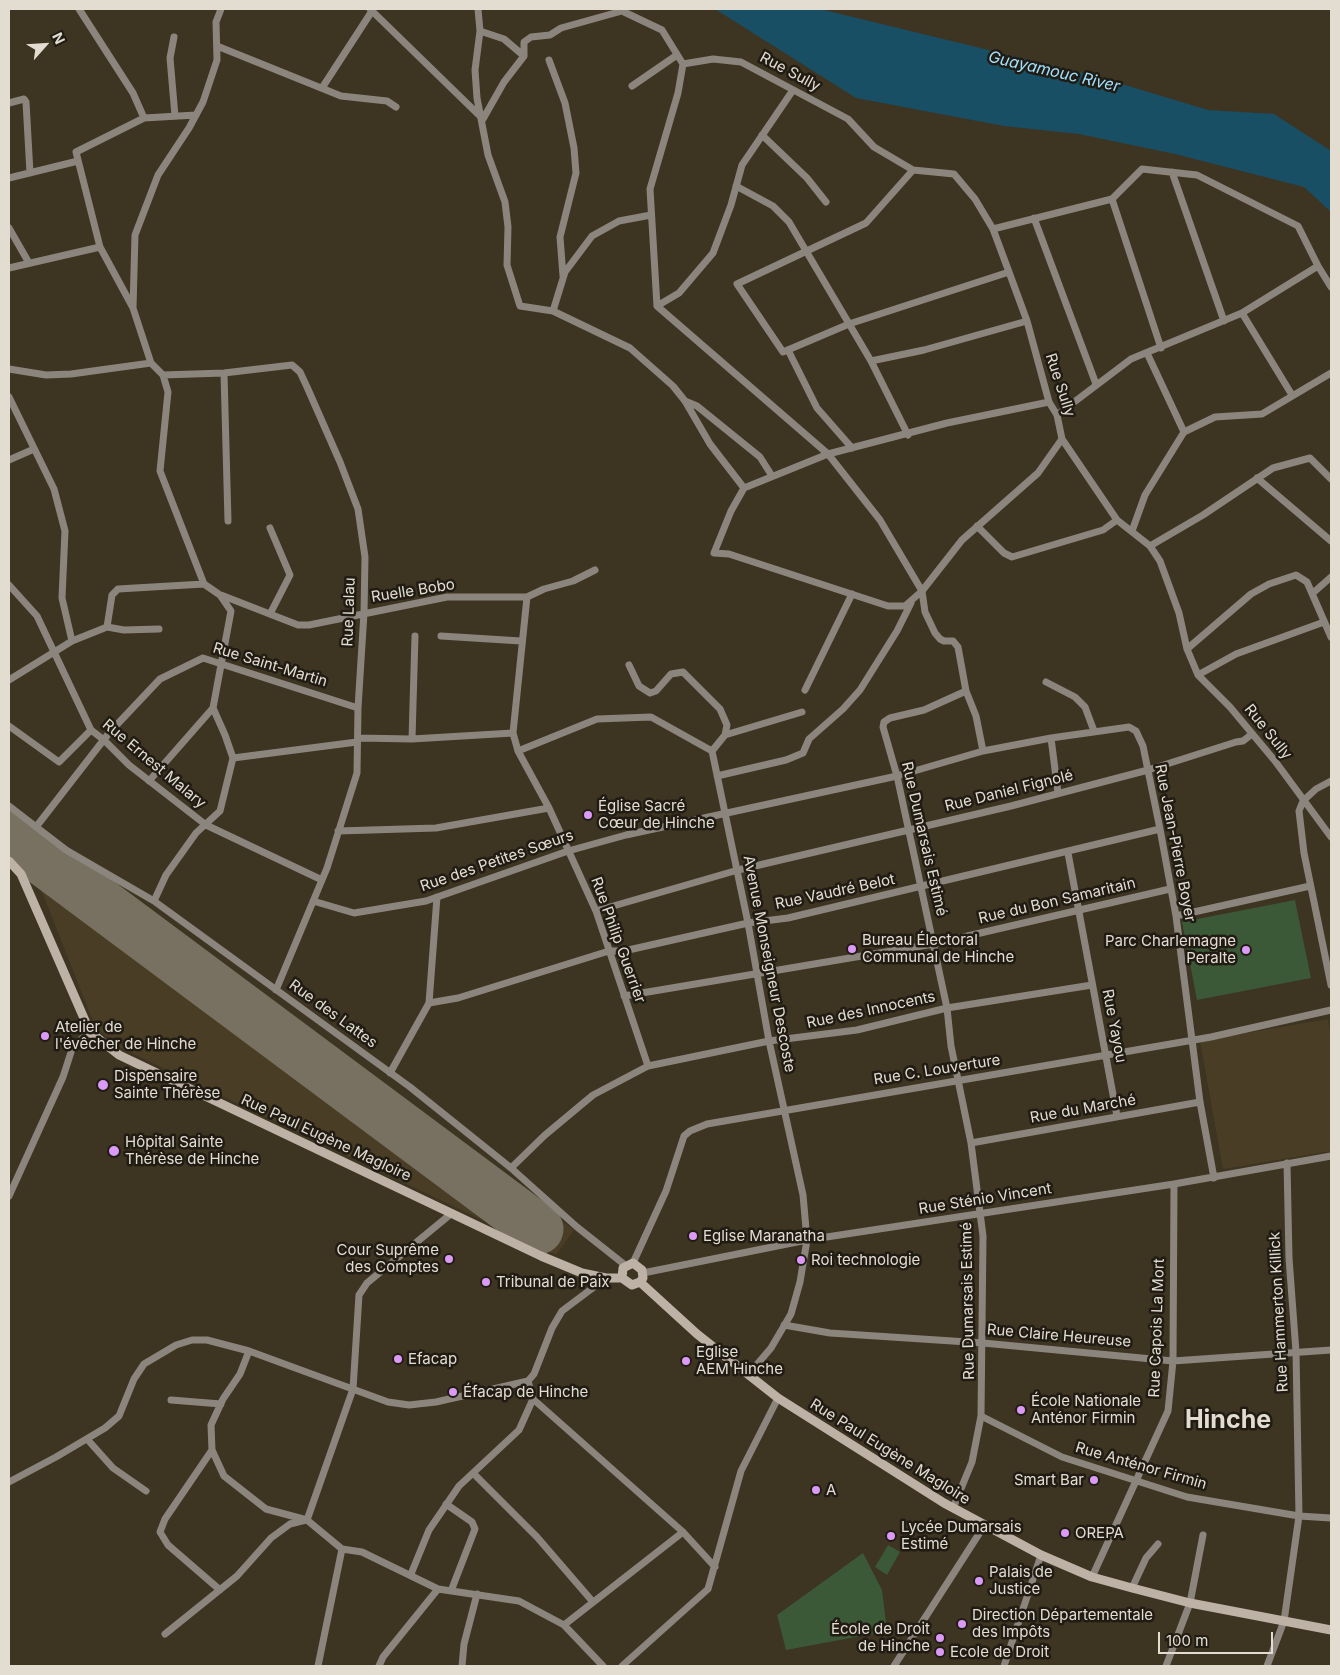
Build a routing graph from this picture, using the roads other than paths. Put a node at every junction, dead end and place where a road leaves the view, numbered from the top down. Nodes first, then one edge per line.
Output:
1 (79, 9) edge
2 (221, 9) edge
3 (478, 9) edge
4 (371, 10) edge
5 (614, 11) edge
6 (480, 31) junction
7 (174, 37) dead end
8 (217, 46) junction
9 (677, 55) junction
10 (524, 56) junction
11 (549, 60) dead end
12 (682, 64) junction
13 (632, 86) dead end
14 (322, 88) junction
15 (793, 90) junction
16 (9, 103) edge
17 (396, 106) dead end
18 (196, 115) junction
19 (175, 116) junction
20 (144, 118) junction
21 (483, 119) junction
22 (762, 135) junction
23 (78, 161) junction
24 (913, 170) junction
25 (1172, 172) junction
26 (30, 173) junction
27 (9, 178) edge
28 (736, 186) junction
29 (1112, 199) junction
30 (826, 202) dead end
31 (651, 215) junction
32 (1034, 218) junction
33 (9, 228) edge
34 (993, 229) junction
35 (100, 247) junction
36 (806, 249) junction
37 (30, 263) junction
38 (1318, 266) junction
39 (9, 268) edge
40 (1009, 272) junction
41 (564, 276) junction
42 (1331, 287) edge
43 (658, 306) junction
44 (133, 308) junction
45 (553, 311) junction
46 (1242, 313) junction
47 (1224, 321) junction
48 (1027, 322) junction
49 (849, 324) junction
50 (1162, 348) junction
51 (788, 350) junction
52 (1147, 353) junction
53 (871, 361) junction
54 (151, 363) junction
55 (9, 369) edge
56 (224, 373) junction
57 (1331, 373) edge
58 (163, 375) junction
59 (1096, 384) junction
60 (1292, 395) junction
61 (9, 397) edge
62 (685, 401) junction
63 (1049, 402) junction
64 (1058, 414) junction
65 (1184, 432) junction
66 (908, 435) junction
67 (1062, 439) junction
68 (852, 448) junction
69 (34, 449) junction
70 (828, 454) junction
71 (9, 460) edge
72 (772, 476) junction
73 (1257, 478) junction
74 (1331, 479) edge
75 (744, 488) junction
76 (228, 520) dead end
77 (1117, 520) junction
78 (977, 526) junction
79 (270, 528) dead end
80 (1132, 531) junction
81 (1331, 541) edge
82 (1150, 546) junction
83 (594, 570) dead end
84 (1331, 577) edge
85 (204, 584) junction
86 (9, 585) edge
87 (922, 591) junction
88 (1313, 593) junction
89 (852, 594) junction
90 (220, 595) junction
91 (527, 597) junction
92 (911, 603) junction
93 (364, 613) junction
94 (270, 614) junction
95 (1324, 622) junction
96 (107, 627) junction
97 (159, 629) dead end
98 (415, 636) dead end
99 (441, 636) dead end
100 (1331, 637) edge
101 (72, 641) junction
102 (521, 641) junction
103 (1187, 649) junction
104 (54, 653) junction
105 (221, 663) junction
106 (630, 665) dead end
107 (1198, 675) junction
108 (9, 680) edge
109 (1046, 682) dead end
110 (805, 690) dead end
111 (966, 691) junction
112 (213, 708) junction
113 (358, 708) junction
114 (802, 712) dead end
115 (9, 726) edge
116 (1129, 727) joint
117 (91, 730) junction
118 (1094, 731) junction
119 (513, 733) junction
120 (1252, 734) junction
121 (725, 735) junction
122 (1052, 738) junction
123 (104, 740) junction
124 (358, 740) junction
125 (412, 740) junction
126 (712, 751) junction
127 (983, 751) junction
128 (518, 752) junction
129 (233, 758) junction
130 (1148, 770) junction
131 (717, 776) junction
132 (897, 776) junction
133 (150, 781) junction
134 (1331, 781) edge
135 (1058, 793) junction
136 (1303, 801) junction
137 (9, 806) edge
138 (549, 808) junction
139 (726, 812) junction
140 (206, 825) junction
141 (36, 827) junction
142 (908, 829) junction
143 (1160, 829) junction
144 (338, 832) junction
145 (1331, 837) edge
146 (568, 850) junction
147 (1068, 853) junction
148 (9, 862) edge
149 (738, 870) junction
150 (322, 880) junction
151 (1310, 886) junction
152 (921, 887) junction
153 (1170, 889) junction
154 (437, 897) junction
155 (154, 901) junction
156 (313, 901) junction
157 (1078, 910) junction
158 (596, 911) junction
159 (1176, 916) junction
160 (748, 923) junction
161 (933, 944) junction
162 (609, 951) junction
163 (757, 973) junction
164 (1092, 985) junction
165 (1331, 985) edge
166 (276, 990) junction
167 (624, 996) junction
168 (429, 1003) junction
169 (947, 1008) junction
170 (1331, 1010) edge
171 (90, 1032) junction
172 (1192, 1040) junction
173 (768, 1042) junction
174 (1106, 1053) junction
175 (648, 1066) junction
176 (390, 1073) junction
177 (958, 1082) junction
178 (1200, 1102) junction
179 (783, 1112) junction
180 (1117, 1116) junction
181 (971, 1143) junction
182 (1331, 1156) edge
183 (1288, 1163) junction
184 (511, 1168) junction
185 (1214, 1178) junction
186 (1174, 1184) junction
187 (9, 1196) edge
188 (452, 1213) junction
189 (980, 1214) junction
190 (807, 1240) junction
191 (629, 1264) junction
192 (643, 1273) junction
193 (606, 1278) junction
194 (622, 1278) junction
195 (640, 1282) junction
196 (784, 1325) junction
197 (983, 1343) junction
198 (1331, 1350) edge
199 (250, 1351) junction
200 (1296, 1352) junction
201 (1173, 1361) junction
202 (748, 1375) junction
203 (528, 1381) junction
204 (353, 1389) junction
205 (778, 1398) junction
206 (533, 1399) junction
207 (171, 1400) dead end
208 (221, 1404) junction
209 (981, 1416) junction
210 (87, 1439) junction
211 (212, 1450) junction
212 (473, 1473) junction
213 (1135, 1481) junction
214 (9, 1482) edge
215 (146, 1491) dead end
216 (446, 1504) junction
217 (953, 1508) junction
218 (1299, 1516) junction
219 (1331, 1518) edge
220 (307, 1520) junction
221 (984, 1526) junction
222 (683, 1532) junction
223 (1203, 1535) dead end
224 (1158, 1544) dead end
225 (342, 1549) junction
226 (1041, 1555) junction
227 (714, 1567) junction
228 (410, 1574) junction
229 (1092, 1577) junction
230 (1132, 1588) junction
231 (438, 1589) junction
232 (220, 1590) junction
233 (450, 1591) junction
234 (477, 1594) junction
235 (593, 1602) junction
236 (1190, 1603) junction
237 (1284, 1621) junction
238 (564, 1625) junction
239 (1331, 1630) edge
240 (165, 1634) dead end
241 (318, 1666) edge
242 (379, 1666) edge
243 (462, 1666) edge
244 (603, 1666) edge
245 (622, 1666) edge
246 (894, 1666) edge
247 (1004, 1666) edge
248 (1166, 1666) edge
249 (1267, 1666) edge

1 - 20 street
2 - 8 street
3 - 6 street
4 - 14 street
4 - 21 street
5 - 9 street
5 - 10 street
6 - 10 street
6 - 21 street
7 - 19 street
8 - 14 street
8 - 18 street
9 - 12 street
9 - 13 street
10 - 21 street
11 - 41 street
12 - 15 street, Rue Sully
12 - 31 street
14 - 17 street
15 - 22 street
15 - 24 street, Rue Sully
16 - 26 street
18 - 19 street
18 - 44 street
19 - 20 street
20 - 23 street
21 - 45 street
22 - 28 street
22 - 30 street
23 - 26 street
23 - 35 street
24 - 34 street, Rue Sully
24 - 36 street
25 - 29 street
25 - 38 street
25 - 47 street
26 - 27 street
28 - 36 street
28 - 43 street
29 - 32 street
29 - 50 street
31 - 41 street
31 - 43 street
32 - 34 street
32 - 59 street
33 - 37 street
34 - 40 street, Rue Sully
35 - 37 street
35 - 44 street
36 - 49 street
36 - 51 street
37 - 39 street
38 - 42 street
38 - 46 street
40 - 48 street, Rue Sully
40 - 49 street
41 - 45 street
43 - 70 street
44 - 54 street
45 - 62 street
46 - 47 street
46 - 60 street
47 - 50 street
48 - 53 street
48 - 63 street, Rue Sully
49 - 51 street
49 - 53 street
50 - 52 street
51 - 68 street
52 - 59 street
52 - 65 street
53 - 66 street
54 - 55 street
54 - 58 street
56 - 58 street, Rue Lalau
56 - 76 street
56 - 93 street, Rue Lalau
57 - 60 street
58 - 85 street
59 - 64 street
60 - 65 street
61 - 69 street
62 - 72 street
62 - 75 street
63 - 64 street, Rue Sully
63 - 66 street
64 - 67 street, Rue Sully
65 - 80 street
66 - 68 street
67 - 77 street, Rue Sully
67 - 78 street
68 - 70 street
69 - 71 street
69 - 101 street
70 - 72 street
70 - 87 street
72 - 75 street
73 - 74 street
73 - 81 street
73 - 82 street
75 - 89 street
77 - 78 street
77 - 80 street, Rue Sully
78 - 87 street
79 - 94 street
80 - 82 street, Rue Sully
82 - 103 street, Rue Sully
83 - 91 street
84 - 88 street
85 - 90 street, Ruelle Bobo
85 - 96 street
86 - 104 street, Rue Ernest Malary
87 - 92 street
87 - 111 street
88 - 95 street
88 - 103 street
89 - 92 street
89 - 110 street
90 - 94 street, Ruelle Bobo
90 - 105 street
91 - 93 street, Ruelle Bobo
91 - 102 street, Rue Philip Guerrier
92 - 131 street
93 - 94 street, Ruelle Bobo
93 - 113 street, Rue Lalau
95 - 100 street
95 - 107 street
96 - 97 street
96 - 101 street
98 - 125 street
99 - 102 street
101 - 104 street
102 - 119 street, Rue Philip Guerrier
103 - 107 street, Rue Sully
104 - 108 street
104 - 117 street, Rue Ernest Malary
105 - 112 street
105 - 113 street, Rue Saint-Martin
105 - 123 street, Rue Saint-Martin
106 - 121 street
107 - 120 street, Rue Sully
109 - 118 street
111 - 127 street
111 - 132 street, Rue Dumarsais Estimé
112 - 129 street
112 - 133 street
113 - 124 street, Rue Lalau
114 - 121 street
115 - 117 street
116 - 118 street, Rue des Petites Sœurs
116 - 130 street, Rue Jean-Pierre Boyer
117 - 123 street, Rue Ernest Malary
118 - 122 street, Rue des Petites Sœurs
119 - 125 street
119 - 128 street, Rue Philip Guerrier
120 - 130 street, Rue Daniel Fignolé
120 - 136 street, Rue Sully
121 - 126 street
122 - 127 street, Rue des Petites Sœurs
122 - 135 street
123 - 133 street, Rue Ernest Malary
123 - 141 street, Rue Saint-Martin
124 - 125 street
124 - 129 street
124 - 144 street, Rue Lalau
126 - 128 street
126 - 131 street, Avenue Monseigneur Descoste
127 - 132 street, Rue des Petites Sœurs
128 - 138 street, Rue Philip Guerrier
129 - 140 street
130 - 135 street, Rue Daniel Fignolé
130 - 143 street, Rue Jean-Pierre Boyer
131 - 139 street, Avenue Monseigneur Descoste
132 - 139 street, Rue des Petites Sœurs
132 - 142 street, Rue Dumarsais Estimé
133 - 140 street, Rue Ernest Malary
134 - 136 street
135 - 142 street, Rue Daniel Fignolé
136 - 145 street, Rue Sully
136 - 151 street
137 - 141 street, Rue des Lattes
138 - 144 street
138 - 146 street, Rue Philip Guerrier
139 - 146 street, Rue des Petites Sœurs
139 - 149 street, Avenue Monseigneur Descoste
140 - 150 street, Rue Ernest Malary
140 - 155 street
141 - 155 street, Rue des Lattes
142 - 149 street, Rue Daniel Fignolé
142 - 152 street, Rue Dumarsais Estimé
143 - 147 street, Rue Vaudré Belot
143 - 153 street, Rue Jean-Pierre Boyer
144 - 150 street, Rue Lalau
146 - 154 street, Rue des Petites Sœurs
146 - 158 street, Rue Philip Guerrier
147 - 152 street, Rue Vaudré Belot
147 - 157 street, Rue Yayou
148 - 171 main road, Rue Paul Eugène Magloire
149 - 158 street, Rue Daniel Fignolé
149 - 160 street, Avenue Monseigneur Descoste
150 - 156 street, Rue Lalau
151 - 159 street
151 - 165 street
152 - 160 street, Rue Vaudré Belot
152 - 161 street, Rue Dumarsais Estimé
153 - 157 street, Rue du Bon Samaritain
153 - 159 street, Rue Jean-Pierre Boyer
154 - 156 street, Rue des Petites Sœurs
154 - 168 street
155 - 166 street, Rue des Lattes
156 - 166 street, Rue Lalau
157 - 161 street, Rue du Bon Samaritain
157 - 164 street, Rue Yayou
158 - 162 street, Rue Philip Guerrier
159 - 172 street, Rue Jean-Pierre Boyer
160 - 162 street, Rue Vaudré Belot
160 - 163 street, Avenue Monseigneur Descoste
161 - 163 street, Rue du Bon Samaritain
161 - 169 street, Rue Dumarsais Estimé
162 - 167 street, Rue Philip Guerrier
162 - 168 street, Rue Vaudré Belot
163 - 167 street, Rue du Bon Samaritain
163 - 173 street, Avenue Monseigneur Descoste
164 - 169 street, Rue des Innocents
164 - 174 street, Rue Yayou
166 - 176 street, Rue des Lattes
167 - 175 street, Rue Philip Guerrier
168 - 176 street
169 - 173 street, Rue des Innocents
169 - 177 street, Rue Dumarsais Estimé
170 - 172 street, Rue C. Louverture
171 - 187 street
171 - 188 main road, Rue Paul Eugène Magloire
172 - 174 street, Rue C. Louverture
172 - 178 street, Rue Jean-Pierre Boyer
173 - 175 street, Rue des Innocents
173 - 179 street, Avenue Monseigneur Descoste
174 - 177 street, Rue C. Louverture
174 - 180 street, Rue Yayou
175 - 184 street, Rue des Innocents
176 - 184 street, Rue des Lattes
177 - 179 street, Rue C. Louverture
177 - 181 street, Rue Dumarsais Estimé
178 - 180 street, Rue du Marché
178 - 185 street, Rue Jean-Pierre Boyer
179 - 190 street, Avenue Monseigneur Descoste
179 - 191 street, Rue C. Louverture
180 - 181 street, Rue du Marché
181 - 189 street, Rue Dumarsais Estimé
182 - 183 street, Rue Sténio Vincent
183 - 185 street, Rue Sténio Vincent
183 - 200 street, Rue Hammerton Killick
184 - 191 street, Rue des Lattes
185 - 186 street, Rue Sténio Vincent
186 - 189 street, Rue Sténio Vincent
186 - 201 street, Rue Capois La Mort
188 - 193 main road, Rue Paul Eugène Magloire
188 - 204 street
189 - 190 street, Rue Sténio Vincent
189 - 197 street, Rue Dumarsais Estimé
190 - 192 street, Rue Sténio Vincent
190 - 196 street, Avenue Monseigneur Descoste
191 - 192 main road
191 - 194 main road
192 - 195 main road
193 - 194 main road, Rue Paul Eugène Magloire
193 - 203 street
194 - 195 main road
195 - 202 main road, Rue Paul Eugène Magloire
196 - 197 street, Rue Claire Heureuse
196 - 202 street, Avenue Monseigneur Descoste
197 - 201 street, Rue Claire Heureuse
197 - 209 street, Rue Dumarsais Estimé
198 - 200 street, Rue Claire Heureuse
199 - 204 street
199 - 208 street
199 - 210 street
200 - 201 street, Rue Claire Heureuse
200 - 218 street, Rue Hammerton Killick
201 - 213 street, Rue Capois La Mort
202 - 205 main road, Rue Paul Eugène Magloire
203 - 204 street
203 - 206 street
204 - 220 street
205 - 217 main road, Rue Paul Eugène Magloire
205 - 227 street
206 - 212 street
206 - 222 street
207 - 208 street
208 - 211 street
209 - 213 street, Rue Anténor Firmin
209 - 217 street, Rue Dumarsais Estimé
210 - 214 street
210 - 215 street
211 - 220 street
211 - 232 street
212 - 216 street
212 - 235 street
213 - 218 street, Rue Anténor Firmin
213 - 229 street, Rue Capois La Mort
216 - 228 street
216 - 233 street
217 - 221 main road, Rue Paul Eugène Magloire
218 - 219 street, Rue Anténor Firmin
218 - 237 street, Rue Hammerton Killick
220 - 225 street
220 - 232 street
221 - 226 main road, Rue Paul Eugène Magloire
221 - 246 street
222 - 227 street
222 - 235 street
223 - 236 street
224 - 230 street
225 - 228 street
225 - 241 street
226 - 229 main road, Rue Paul Eugène Magloire
226 - 247 street
227 - 245 street
228 - 231 street
229 - 230 main road, Rue Paul Eugène Magloire
230 - 236 main road, Rue Paul Eugène Magloire
231 - 233 street
231 - 242 street
232 - 240 street
233 - 234 street
234 - 238 street
234 - 243 street
235 - 238 street
236 - 237 main road, Rue Paul Eugène Magloire
236 - 248 street
237 - 239 main road, Rue Paul Eugène Magloire
237 - 249 street, Rue Hammerton Killick
238 - 244 street

